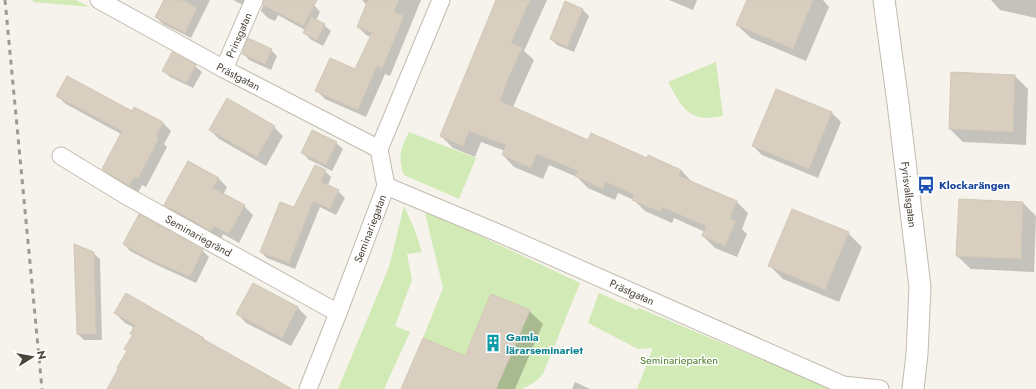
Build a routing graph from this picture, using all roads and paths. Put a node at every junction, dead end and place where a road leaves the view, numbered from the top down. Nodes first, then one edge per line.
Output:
1 (99, 0) edge
2 (254, 0) edge
3 (441, 0) edge
4 (884, 0) edge
5 (224, 69) junction
6 (379, 149) junction
7 (61, 156) dead end
8 (386, 186) junction
9 (338, 313) junction
10 (308, 389) edge
11 (880, 389) edge
12 (913, 389) edge

1 - 5 street, Prästgatan
2 - 5 street, Prinsgatan
3 - 6 street
4 - 12 street, Fyrisvallsgatan
5 - 6 street, Prästgatan
6 - 8 street, Seminariegatan
7 - 9 street, Seminariegränd
8 - 9 street, Seminariegatan
8 - 11 street, Prästgatan
9 - 10 street, Seminariegatan

